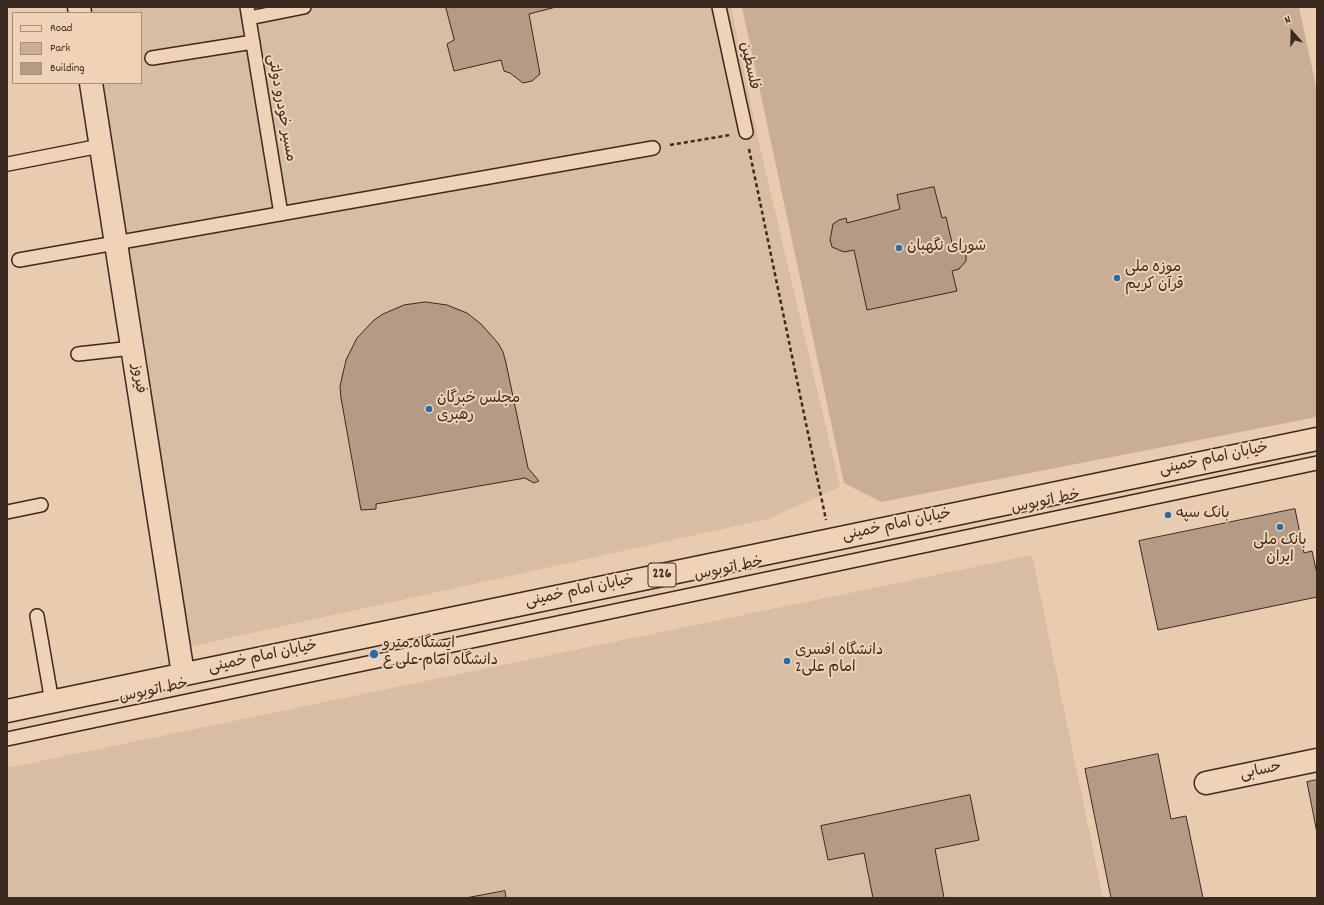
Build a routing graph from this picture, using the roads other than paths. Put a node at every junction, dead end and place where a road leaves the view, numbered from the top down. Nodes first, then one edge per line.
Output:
1 (304, 7) edge
2 (718, 7) edge
3 (248, 12) edge
4 (253, 42) junction
5 (152, 58) dead end
6 (91, 84) edge
7 (746, 132) road end
8 (100, 146) junction
9 (652, 148) road end
10 (8, 164) edge
11 (281, 214) junction
12 (116, 243) junction
13 (19, 260) dead end
14 (132, 348) junction
15 (78, 354) dead end
16 (1317, 439) edge
17 (1317, 462) edge
18 (41, 505) dead end
19 (7, 512) edge
20 (37, 616) dead end
21 (183, 674) junction
22 (52, 702) junction
23 (7, 711) edge
24 (7, 739) edge
25 (1317, 760) edge
26 (1206, 783) dead end

1 - 3 lane
2 - 7 lane, فلسطین
3 - 4 lane, مسیر خودرو دولتی
4 - 5 lane
4 - 11 lane, مسیر خودرو دولتی
6 - 8 main road, فیروز
8 - 10 lane
8 - 12 main road, فیروز
9 - 11 lane
11 - 12 lane
12 - 13 lane
12 - 14 main road, فیروز
14 - 15 lane
14 - 21 main road, فیروز
16 - 21 main road, خیابان امام خمینی / 226
17 - 24 lane, خط اتوبوس
18 - 19 lane
20 - 22 lane
21 - 22 main road, خیابان امام خمینی / 226
22 - 23 main road, خیابان امام خمینی / 226
25 - 26 main road, حسابی

